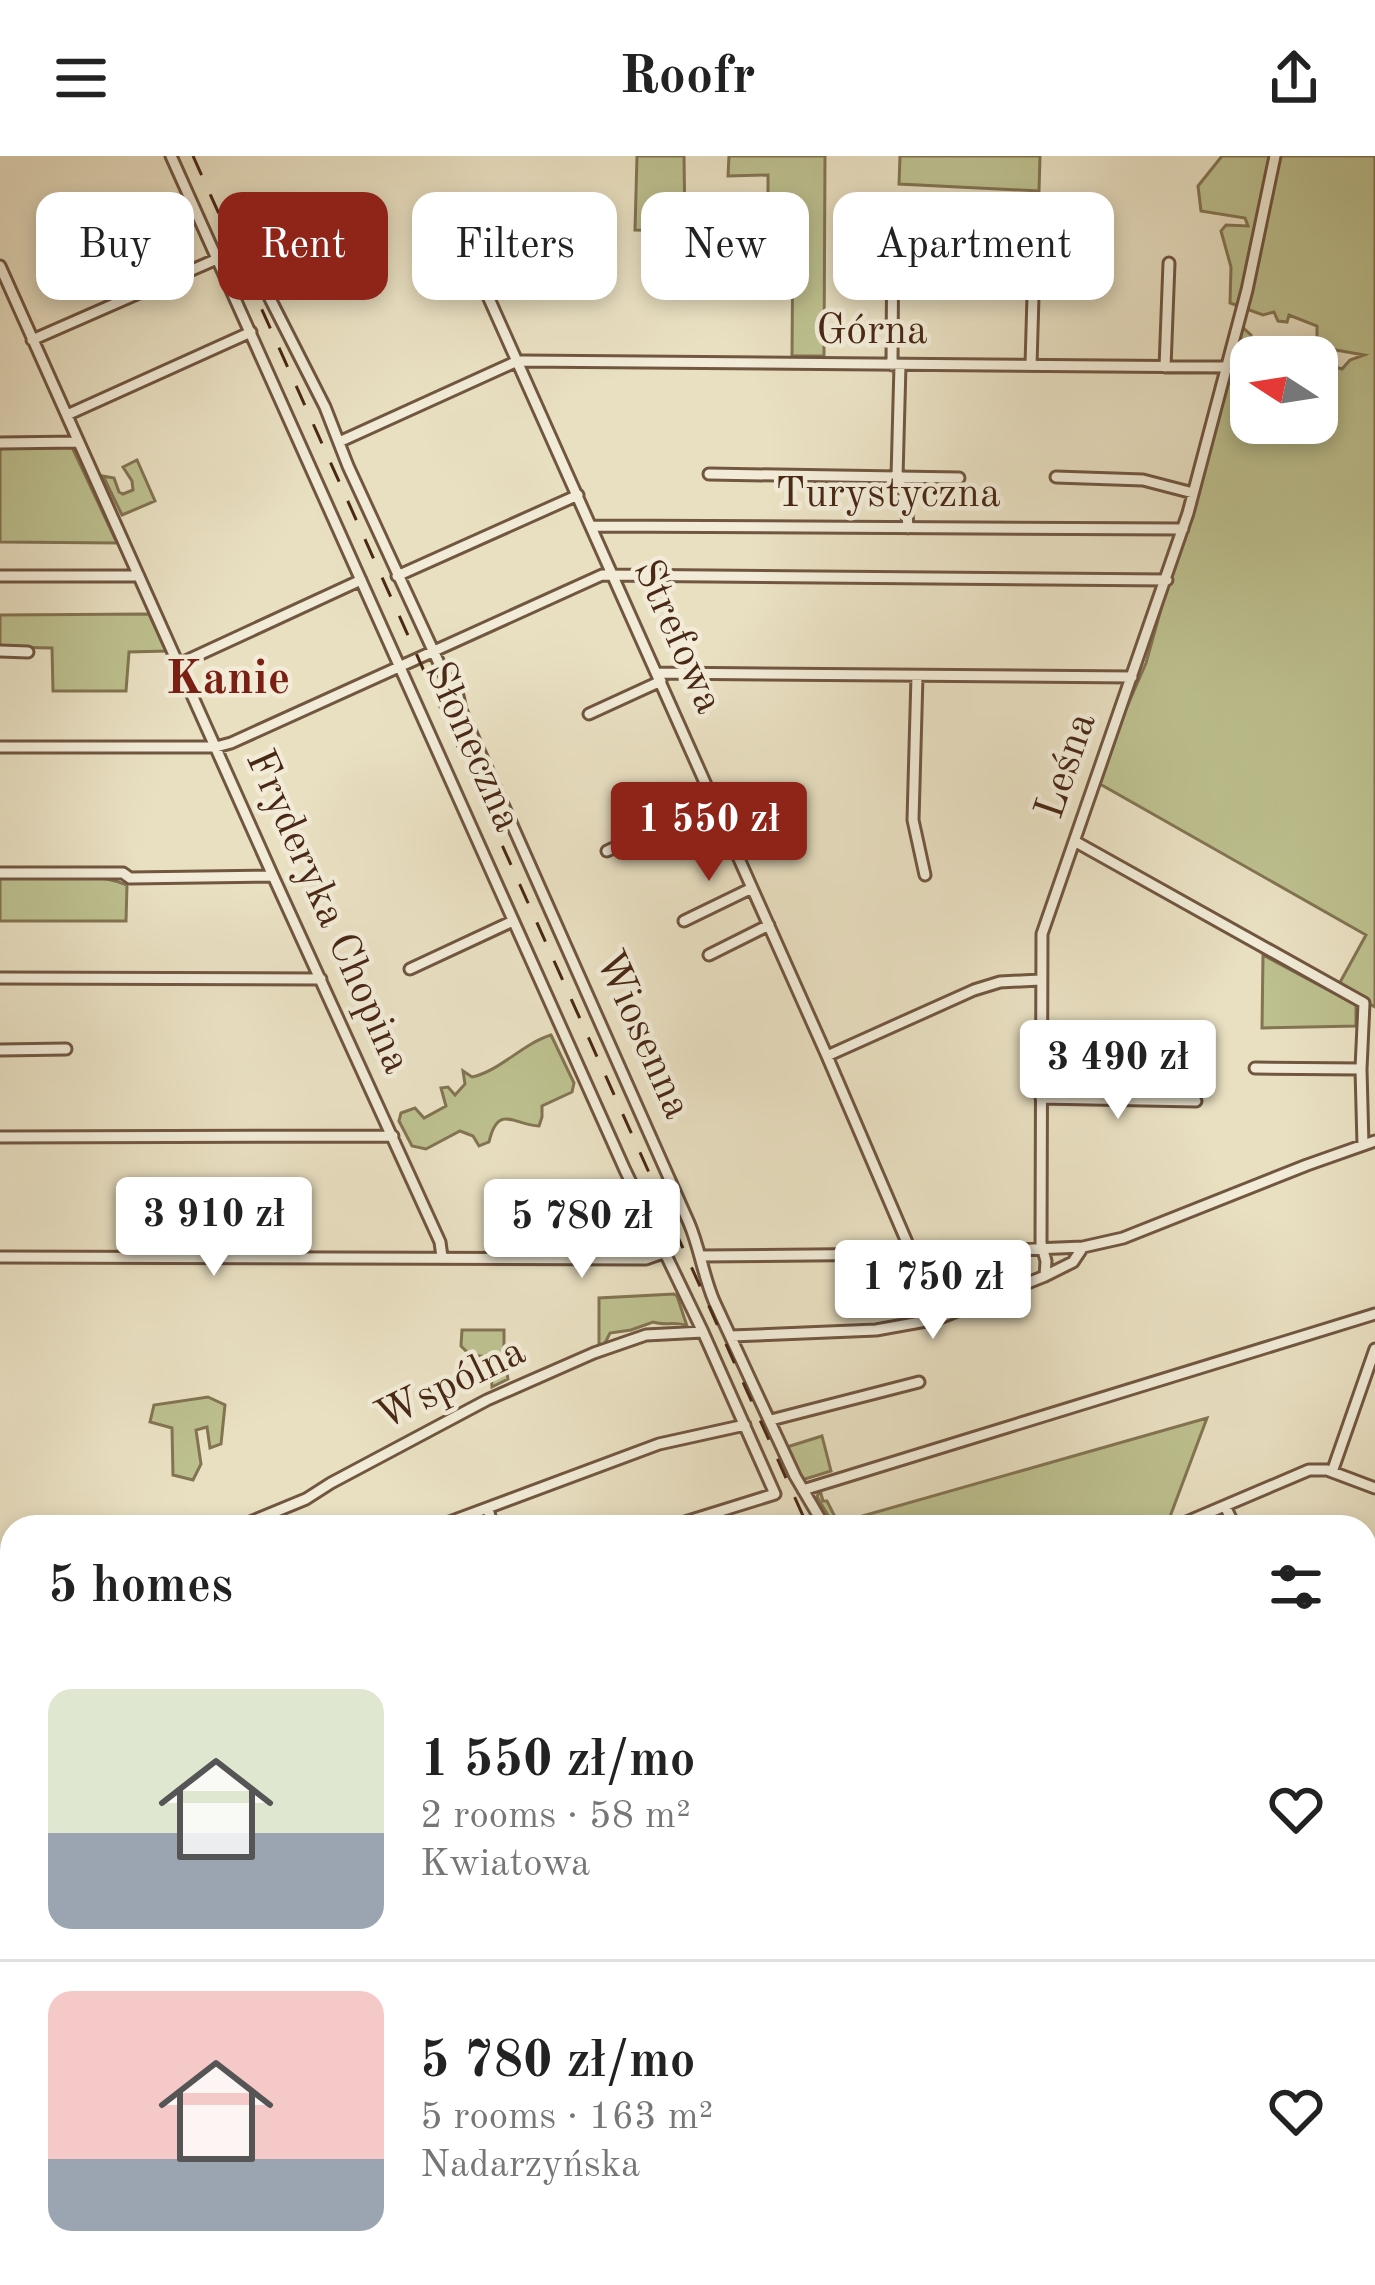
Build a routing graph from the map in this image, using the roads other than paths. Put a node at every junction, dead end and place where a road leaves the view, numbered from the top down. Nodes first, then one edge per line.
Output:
1 (171, 156) edge
2 (1275, 156) edge
3 (217, 259) junction
4 (1169, 263) dead end
5 (0, 266) edge
6 (5, 291) edge
7 (271, 300) edge
8 (490, 300) edge
9 (895, 300) edge
10 (1033, 300) edge
11 (251, 332) junction
12 (32, 340) junction
13 (519, 362) junction
14 (896, 365) junction
15 (1031, 365) junction
16 (1165, 367) junction
17 (1226, 367) junction
18 (68, 415) junction
19 (0, 442) edge
20 (78, 442) junction
21 (340, 442) junction
22 (709, 475) dead end
23 (1056, 477) dead end
24 (897, 478) junction
25 (959, 478) dead end
26 (1193, 493) junction
27 (578, 495) junction
28 (592, 526) junction
29 (908, 528) junction
30 (1183, 530) junction
31 (0, 576) edge
32 (140, 576) junction
33 (398, 576) junction
34 (614, 576) junction
35 (361, 580) junction
36 (1167, 580) junction
37 (0, 652) edge
38 (28, 652) dead end
39 (434, 652) junction
40 (179, 664) junction
41 (400, 667) junction
42 (917, 676) junction
43 (659, 677) junction
44 (1132, 677) junction
45 (589, 714) dead end
46 (0, 747) edge
47 (216, 747) junction
48 (714, 800) junction
49 (1076, 842) junction
50 (608, 851) dead end
51 (0, 873) edge
52 (925, 875) dead end
53 (273, 877) junction
54 (752, 888) junction
55 (684, 921) dead end
56 (513, 922) junction
57 (769, 925) junction
58 (709, 955) dead end
59 (410, 969) dead end
60 (0, 978) edge
61 (321, 979) junction
62 (1040, 980) junction
63 (66, 1049) dead end
64 (0, 1050) edge
65 (827, 1056) junction
66 (1255, 1068) dead end
67 (1361, 1069) junction
68 (1041, 1098) junction
69 (1196, 1101) dead end
70 (393, 1136) junction
71 (0, 1138) edge
72 (1375, 1141) edge
73 (1363, 1144) junction
74 (1083, 1247) junction
75 (1042, 1250) junction
76 (663, 1253) junction
77 (912, 1254) junction
78 (701, 1256) junction
79 (0, 1257) edge
80 (442, 1257) junction
81 (1045, 1276) junction
82 (1375, 1314) edge
83 (703, 1332) junction
84 (731, 1336) junction
85 (1375, 1349) edge
86 (919, 1382) dead end
87 (771, 1420) junction
88 (745, 1424) junction
89 (1332, 1472) junction
90 (1375, 1488) edge
91 (803, 1490) junction
92 (1226, 1506) junction
93 (488, 1509) junction
94 (266, 1515) edge
95 (471, 1515) edge
96 (490, 1515) edge
97 (713, 1515) edge
98 (818, 1515) edge
99 (1204, 1515) edge
100 (1230, 1515) edge

1 - 3 street, Słoneczna
2 - 17 street, Leśna
3 - 11 street, Słoneczna
3 - 12 street
4 - 16 street
5 - 6 street, Fryderyka Chopina
6 - 12 street, Fryderyka Chopina
7 - 21 street, Wiosenna
8 - 13 street, Strefowa
9 - 14 street
10 - 15 street
11 - 18 street
11 - 35 street, Słoneczna
12 - 18 street, Fryderyka Chopina
13 - 14 street, Górna
13 - 21 street
13 - 27 street, Strefowa
14 - 15 street, Górna
14 - 24 street
15 - 16 street, Górna
16 - 17 street, Górna
17 - 26 street, Leśna
18 - 20 street, Fryderyka Chopina
19 - 20 street
20 - 32 street, Fryderyka Chopina
21 - 33 street, Wiosenna
22 - 24 street
23 - 26 street
24 - 25 street
24 - 29 street
26 - 30 street, Leśna
27 - 28 street, Strefowa
27 - 33 street
28 - 29 street, Turystyczna
28 - 34 street, Strefowa
29 - 30 street, Turystyczna
30 - 36 street, Leśna
31 - 32 street
32 - 40 street, Fryderyka Chopina
33 - 39 street, Wiosenna
34 - 36 street
34 - 39 street
34 - 43 street, Strefowa
35 - 40 street
35 - 41 street, Słoneczna
36 - 44 street, Leśna
37 - 38 street
39 - 41 street
39 - 78 street, Wiosenna
40 - 47 street, Fryderyka Chopina
41 - 47 street
41 - 56 street, Słoneczna
42 - 43 street
42 - 44 street
42 - 52 street
43 - 45 street
43 - 48 street, Strefowa
44 - 49 street, Leśna
46 - 47 street
47 - 53 street, Fryderyka Chopina
48 - 50 street
48 - 54 street, Strefowa
49 - 62 street, Leśna
49 - 67 street
51 - 53 street
53 - 61 street, Fryderyka Chopina
54 - 55 street
54 - 57 street, Strefowa
56 - 59 street
56 - 76 street, Słoneczna
57 - 58 street
57 - 65 street, Strefowa
60 - 61 street
61 - 70 street, Fryderyka Chopina
62 - 65 street
62 - 68 street, Leśna
63 - 64 street
65 - 77 street, Strefowa
66 - 67 street
67 - 73 street
68 - 69 street
68 - 75 street, Leśna
70 - 71 street
70 - 80 street, Fryderyka Chopina
72 - 73 street
73 - 74 street
74 - 75 street
74 - 81 street
75 - 77 street
75 - 81 street, Leśna
76 - 80 street
76 - 83 street, Słoneczna
77 - 78 street
78 - 84 street, Wiosenna
79 - 80 street
81 - 84 street
82 - 91 street
83 - 88 street, Słoneczna
83 - 94 street, Wspólna
84 - 87 street, Wiosenna
85 - 89 street
86 - 87 street
87 - 91 street, Wiosenna
88 - 93 street
88 - 97 street, Słoneczna
89 - 90 street
89 - 92 street
91 - 98 street, Wiosenna
92 - 99 street
92 - 100 street
93 - 95 street
93 - 96 street

